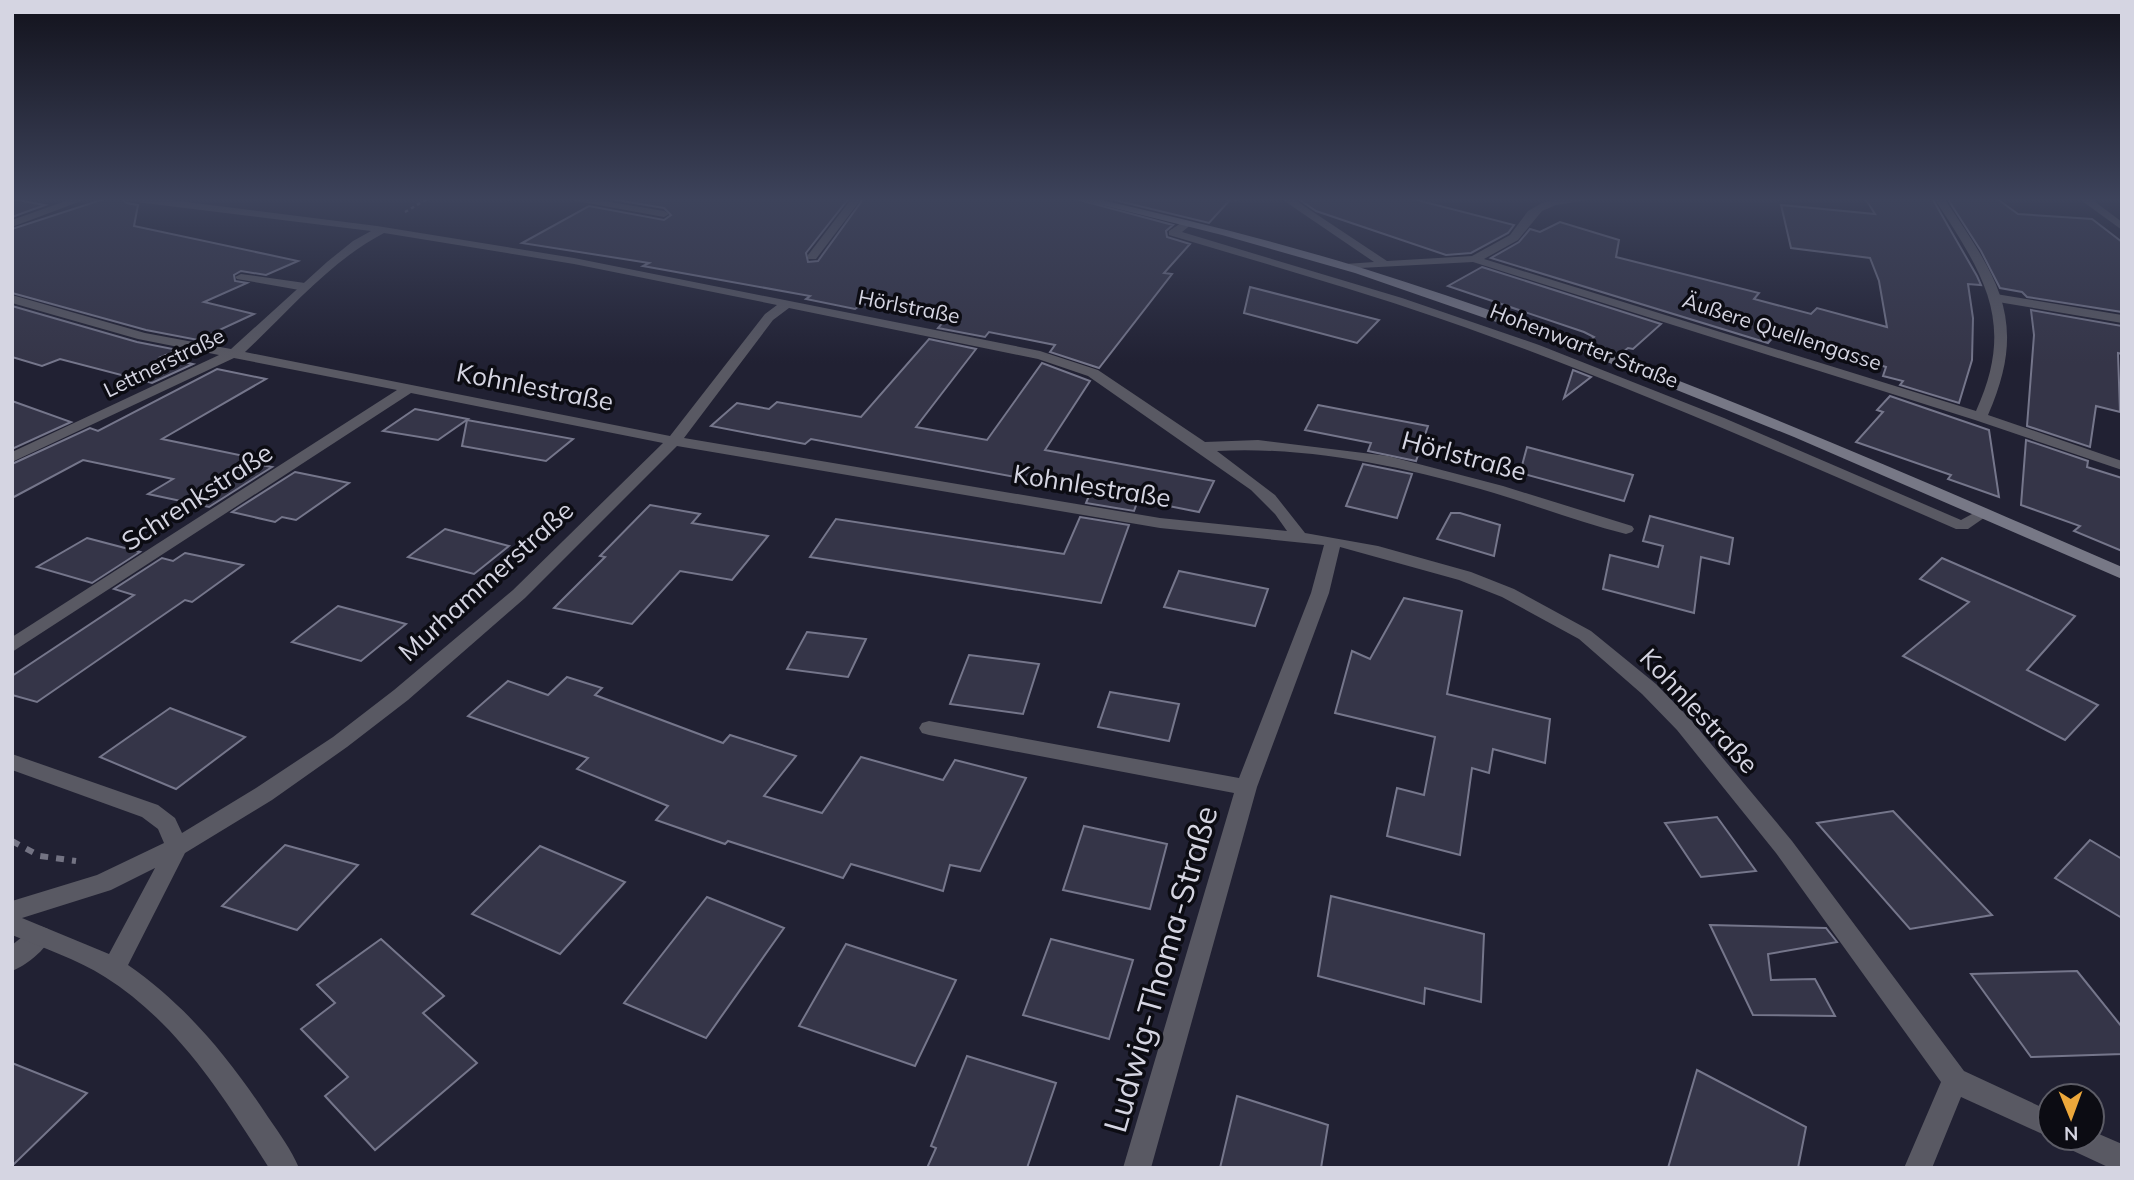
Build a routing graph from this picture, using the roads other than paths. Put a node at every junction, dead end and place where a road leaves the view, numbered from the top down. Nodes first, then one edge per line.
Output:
1 (344, 253) edge
2 (524, 253) edge
3 (815, 253) edge
4 (1241, 253) edge
5 (1295, 253) edge
6 (1368, 253) edge
7 (1488, 253) edge
8 (1974, 253) edge
9 (812, 257) dead end
10 (1474, 259) junction
11 (1383, 263) junction
12 (1345, 267) junction
13 (241, 277) dead end
14 (305, 287) junction
15 (1996, 298) junction
16 (12, 299) edge
17 (785, 304) junction
18 (2122, 319) edge
19 (233, 355) junction
20 (408, 389) junction
21 (1980, 416) junction
22 (674, 441) junction
23 (1202, 447) junction
24 (12, 458) edge
25 (2122, 466) edge
26 (1983, 513) junction
27 (1626, 529) dead end
28 (1299, 538) junction
29 (1333, 541) junction
30 (2122, 574) edge
31 (12, 646) edge
32 (929, 728) dead end
33 (12, 762) edge
34 (1246, 788) junction
35 (177, 847) junction
36 (12, 911) edge
37 (12, 924) edge
38 (40, 936) junction
39 (12, 960) edge
40 (114, 969) junction
41 (1955, 1080) junction
42 (2036, 1118) edge
43 (2106, 1152) edge
44 (2122, 1159) edge
45 (285, 1168) edge
46 (1137, 1168) edge
47 (1918, 1168) edge

1 - 14 street, Lettnerstraße
2 - 17 street, Hörlstraße
3 - 9 street
4 - 26 street, Hohenwarter Straße
5 - 12 street, Hohenwarter Straße
6 - 11 street
7 - 10 street
8 - 15 street
10 - 11 street, Äußere Quellengasse
10 - 21 street, Äußere Quellengasse
11 - 12 street, Äußere Quellengasse
12 - 26 street, Hohenwarter Straße
13 - 14 street
14 - 19 street, Lettnerstraße
15 - 18 street
15 - 21 street
16 - 19 street, Kohnlestraße
17 - 22 street, Murhammerstraße
17 - 23 street, Hörlstraße
19 - 20 street, Kohnlestraße
19 - 24 street, Lettnerstraße
20 - 22 street, Kohnlestraße
20 - 31 street, Schrenkstraße
21 - 25 street, Äußere Quellengasse
22 - 28 street, Kohnlestraße
22 - 35 street, Murhammerstraße
23 - 27 street, Hörlstraße
23 - 28 street, Hörlstraße
26 - 30 street, Hohenwarter Straße
28 - 29 street, Kohnlestraße
29 - 34 street, Ludwig-Thoma-Straße
29 - 41 street, Kohnlestraße
32 - 34 street, Ludwig-Thoma-Straße
33 - 35 street
34 - 46 street, Ludwig-Thoma-Straße
35 - 36 street, Murhammerstraße
35 - 40 street
37 - 38 street
38 - 39 street
38 - 40 street
40 - 45 street
41 - 42 street
41 - 47 street
43 - 44 street

